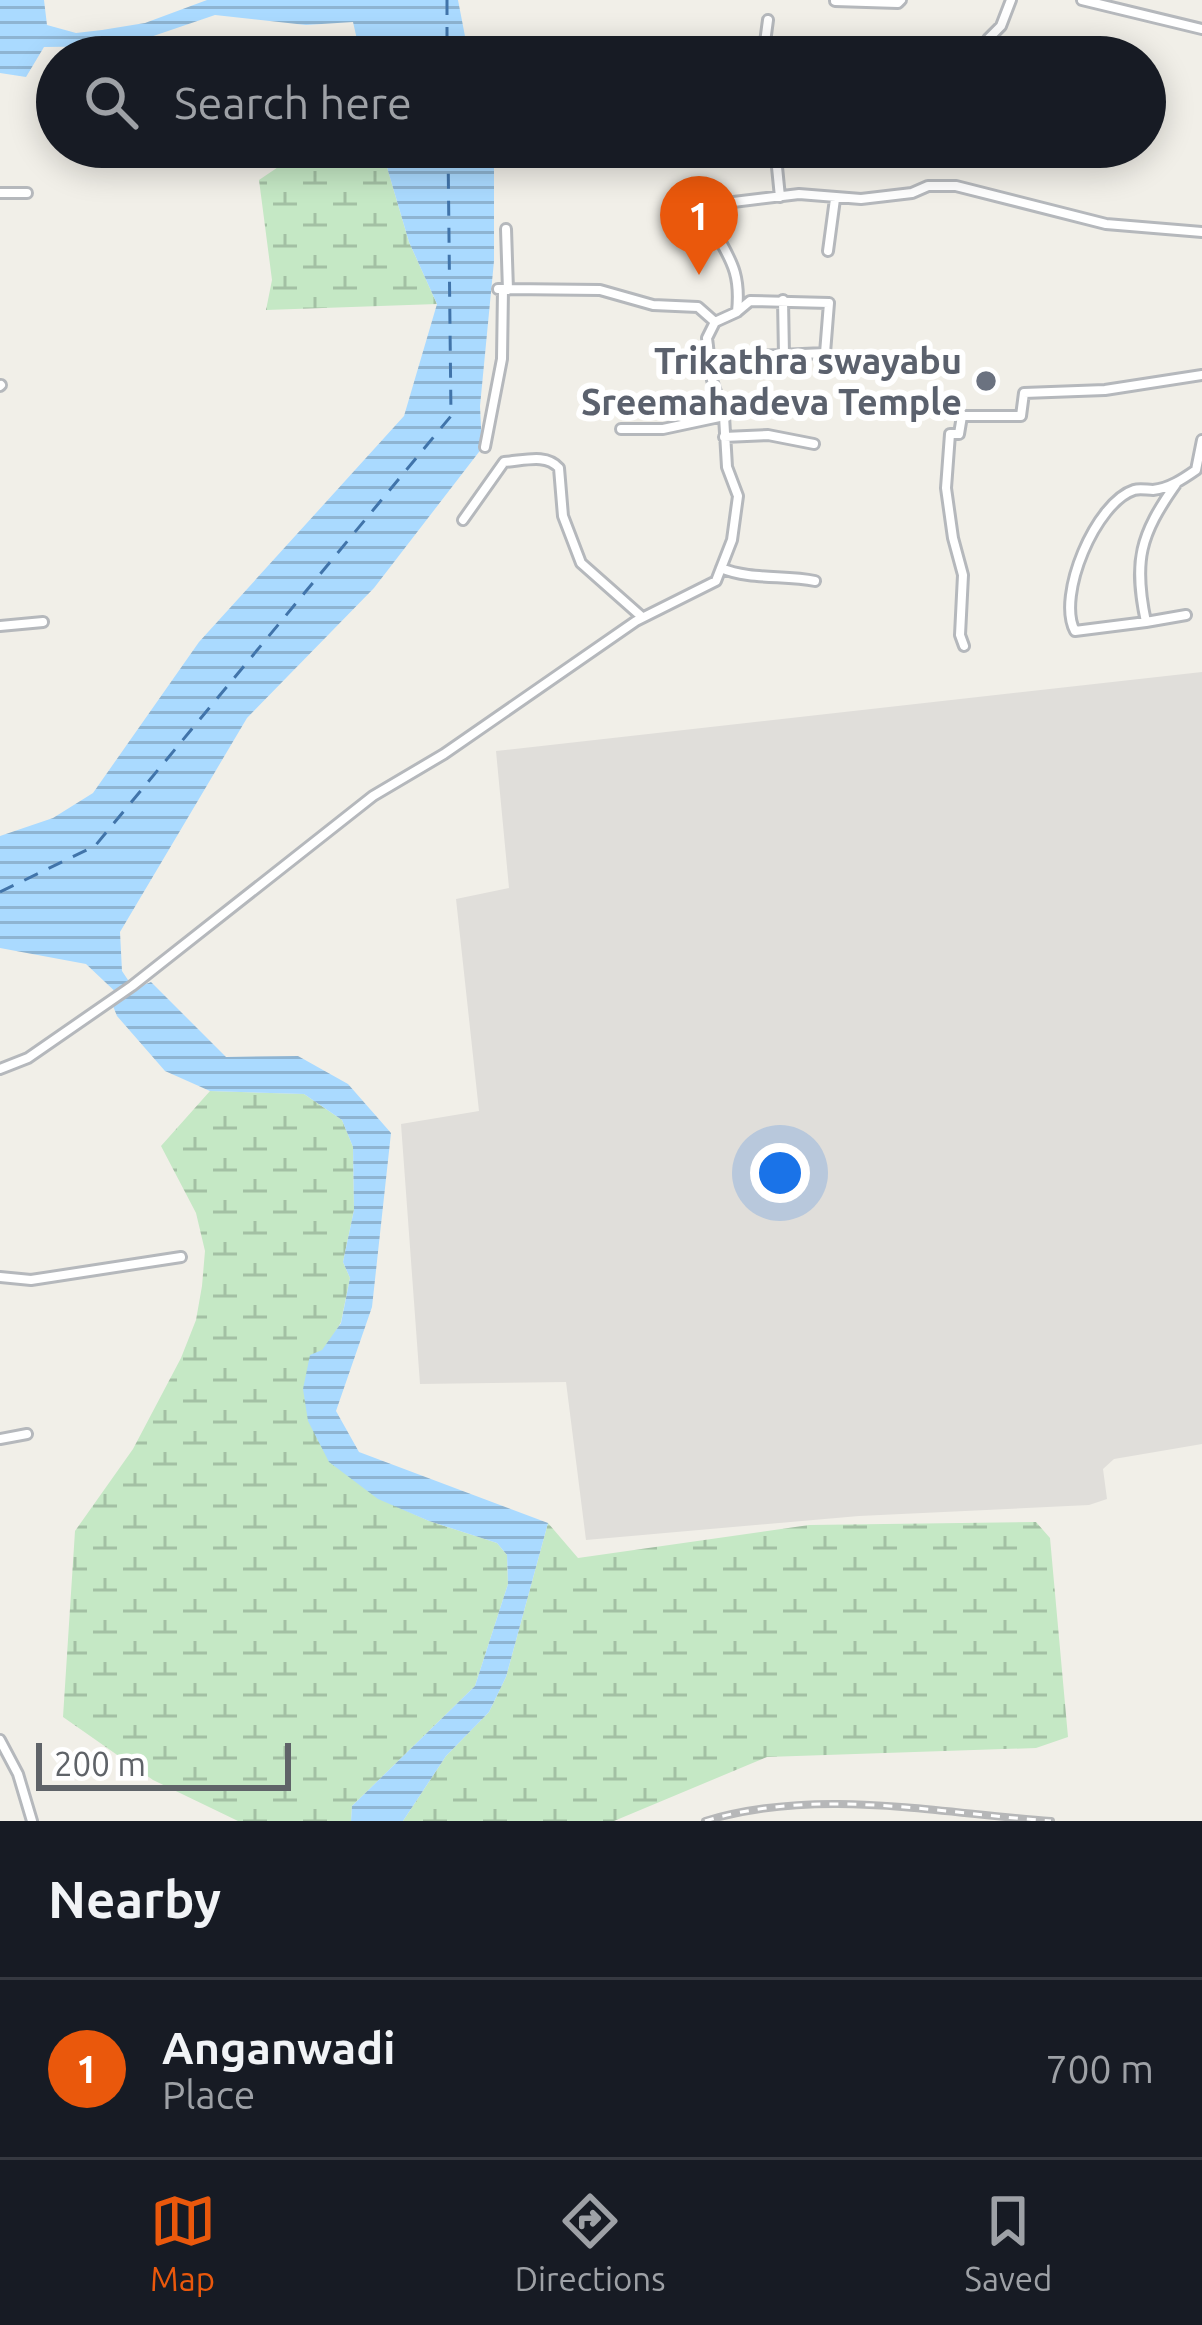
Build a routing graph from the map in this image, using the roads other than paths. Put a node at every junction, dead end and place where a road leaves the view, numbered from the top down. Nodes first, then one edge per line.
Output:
1 (901, 0) edge
2 (1011, 0) edge
3 (1082, 0) edge
4 (835, 1) edge
5 (768, 20) dead end
6 (1202, 29) edge
7 (766, 36) edge
8 (991, 36) edge
9 (777, 168) edge
10 (0, 193) edge
11 (27, 193) dead end
12 (780, 197) junction
13 (835, 199) junction
14 (506, 229) dead end
15 (1202, 232) edge
16 (828, 250) dead end
17 (503, 290) junction
18 (782, 300) junction
19 (737, 312) junction
20 (715, 322) junction
21 (784, 355) junction
22 (707, 358) junction
23 (1202, 375) edge
24 (724, 416) junction
25 (621, 429) dead end
26 (724, 437) junction
27 (1202, 440) edge
28 (814, 444) dead end
29 (485, 448) dead end
30 (1176, 484) junction
31 (1154, 490) junction
32 (1162, 504) junction
33 (463, 520) dead end
34 (721, 568) junction
35 (815, 581) dead end
36 (1186, 615) dead end
37 (642, 617) junction
38 (43, 622) dead end
39 (1146, 622) junction
40 (0, 626) edge
41 (964, 646) dead end
42 (0, 1070) edge
43 (181, 1257) dead end
44 (0, 1277) edge
45 (27, 1434) dead end
46 (0, 1439) edge
47 (0, 1740) edge
48 (32, 1821) edge

1 - 4 street
2 - 8 street
3 - 6 street
5 - 7 street
9 - 12 street
10 - 11 street
12 - 13 street
12 - 19 street
13 - 15 street
13 - 16 street
14 - 17 street
17 - 20 street
17 - 29 street
18 - 19 street
18 - 21 street
18 - 21 street
19 - 20 street
20 - 22 street
21 - 22 street
22 - 24 street
23 - 41 street
24 - 25 street
24 - 26 street
26 - 28 street
26 - 34 street
27 - 30 street
30 - 31 street
30 - 32 street
31 - 32 street
31 - 39 street
32 - 39 street
33 - 37 street
34 - 35 street
34 - 37 street
36 - 39 street
37 - 42 street
38 - 40 street
43 - 44 street
45 - 46 street
47 - 48 street

